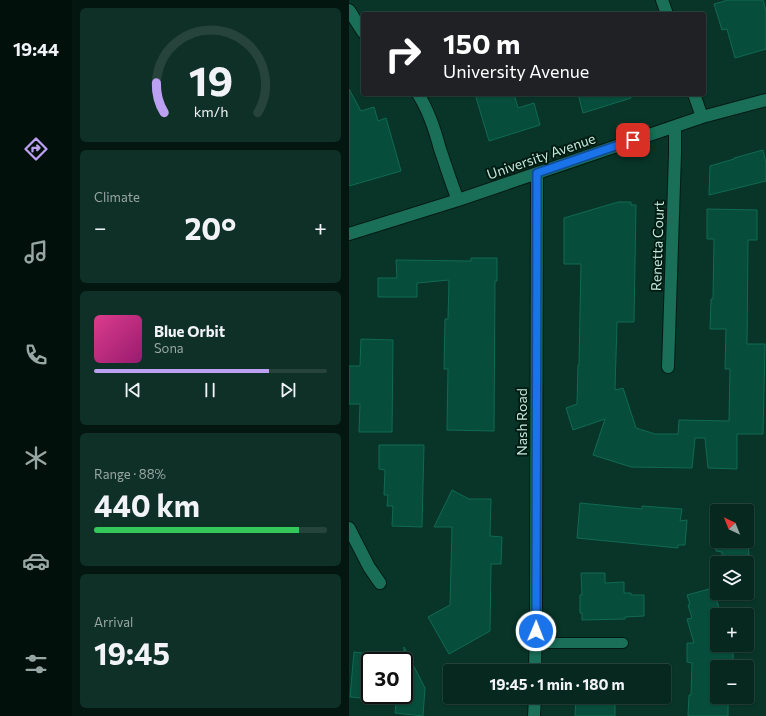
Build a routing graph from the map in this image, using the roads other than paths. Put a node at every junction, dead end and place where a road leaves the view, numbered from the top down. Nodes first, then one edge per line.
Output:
1 (662, 0) edge
2 (349, 10) edge
3 (666, 12) edge
4 (361, 29) edge
5 (419, 96) edge
6 (695, 96) edge
7 (766, 100) edge
8 (702, 117) junction
9 (675, 126) junction
10 (537, 173) junction
11 (458, 200) junction
12 (349, 234) edge
13 (668, 367) dead end
14 (349, 528) edge
15 (380, 583) dead end
16 (536, 643) junction
17 (623, 643) dead end
18 (535, 664) edge
19 (535, 704) edge
20 (534, 716) edge

1 - 3 street
2 - 4 street
5 - 11 street
6 - 8 street
7 - 8 street, University Avenue
8 - 9 street, University Avenue
9 - 10 street, University Avenue
9 - 13 street, Renetta Court
10 - 11 street, University Avenue
10 - 16 street, Nash Road
11 - 12 street, University Avenue
14 - 15 street
16 - 17 lane
16 - 18 street, Nash Road
19 - 20 street

